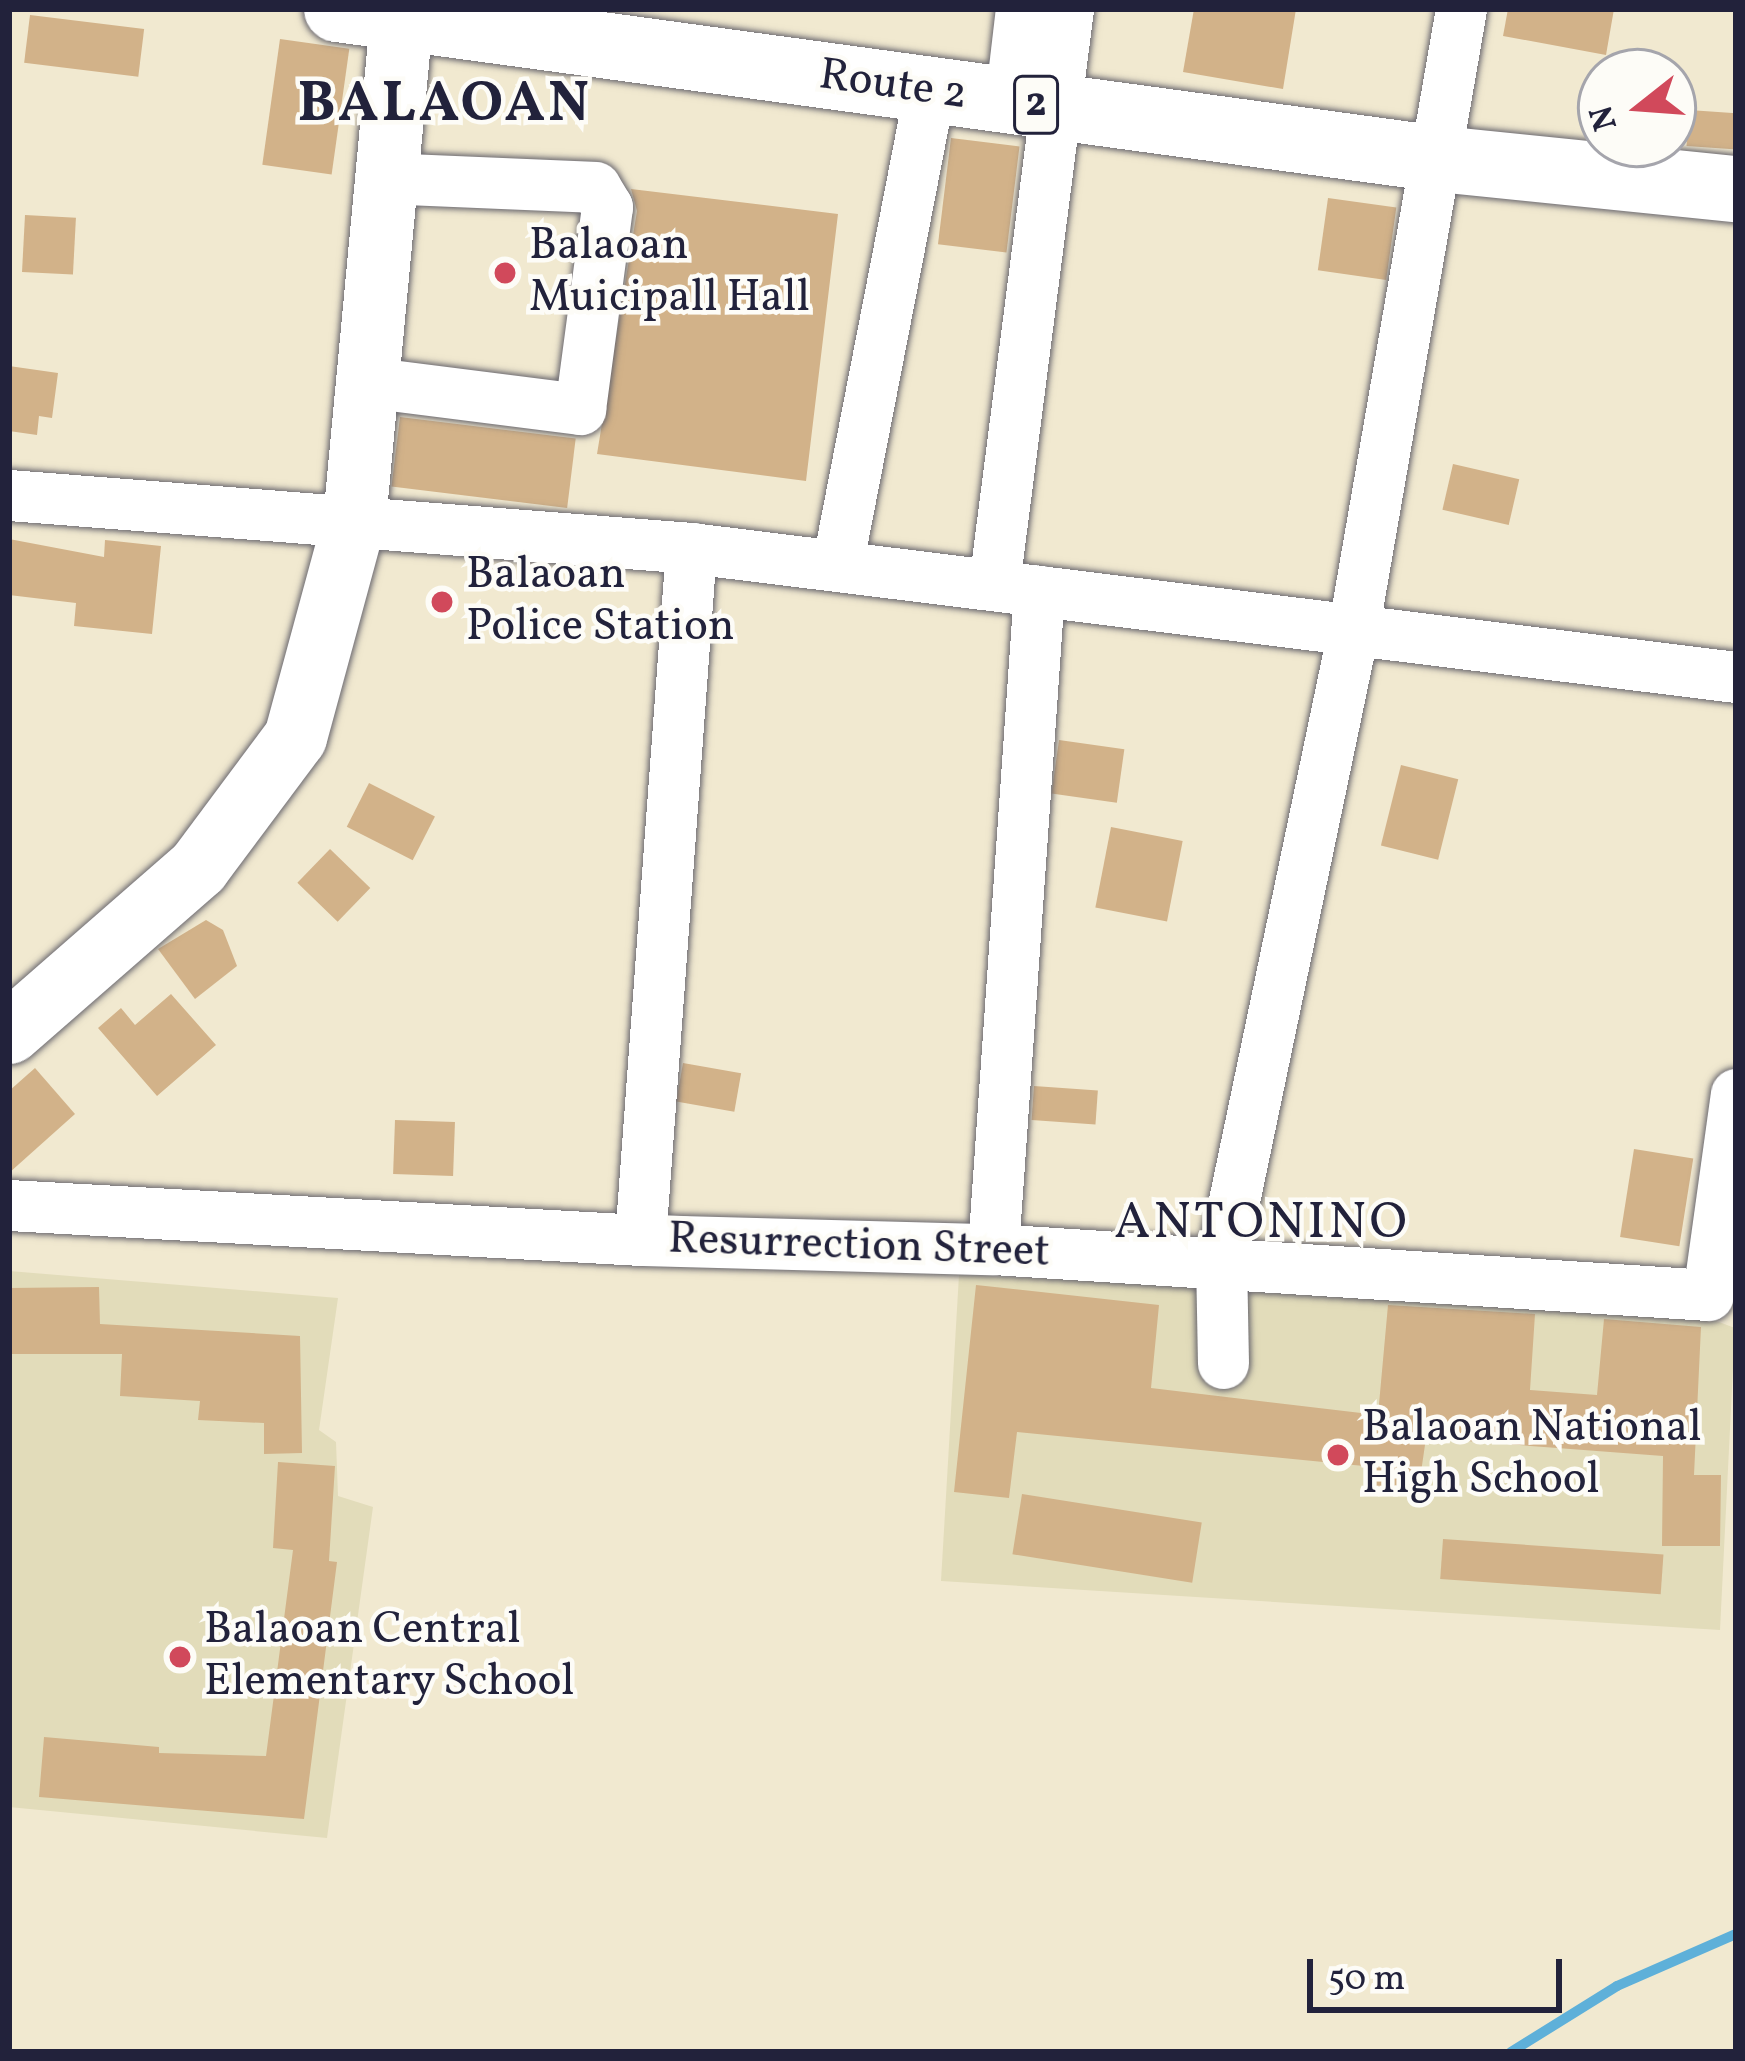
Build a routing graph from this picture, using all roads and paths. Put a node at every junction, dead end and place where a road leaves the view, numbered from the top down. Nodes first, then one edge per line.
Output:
1 (337, 9) edge
2 (1021, 9) edge
3 (1068, 9) edge
4 (1461, 9) edge
5 (402, 13) edge
6 (929, 91) junction
7 (1030, 105) junction
8 (1439, 160) junction
9 (384, 178) junction
10 (1736, 189) edge
11 (366, 382) junction
12 (9, 495) edge
13 (354, 520) junction
14 (691, 548) junction
15 (837, 566) junction
16 (1017, 588) junction
17 (1353, 632) junction
18 (1736, 676) edge
19 (9, 1032) edge
20 (1736, 1094) edge
21 (9, 1205) edge
22 (640, 1240) junction
23 (993, 1249) junction
24 (1221, 1263) junction
25 (1222, 1363) dead end

1 - 5 highway, Route 2 / 2
2 - 7 street
3 - 7 street
4 - 8 street
5 - 6 highway, Route 2 / 2
5 - 9 main road
6 - 7 highway, Route 2 / 2
6 - 15 street
7 - 8 highway, Route 2 / 2
7 - 16 street
8 - 10 highway, Route 2 / 2
8 - 17 street
9 - 11 main road
9 - 11 street
11 - 13 main road
12 - 13 street
13 - 14 street
13 - 19 main road
14 - 15 street
14 - 22 street
15 - 16 street
16 - 17 street
16 - 23 street
17 - 18 street
17 - 24 street
20 - 24 street, Resurrection Street
21 - 22 street, Resurrection Street
22 - 23 street, Resurrection Street
23 - 24 street, Resurrection Street
24 - 25 street

